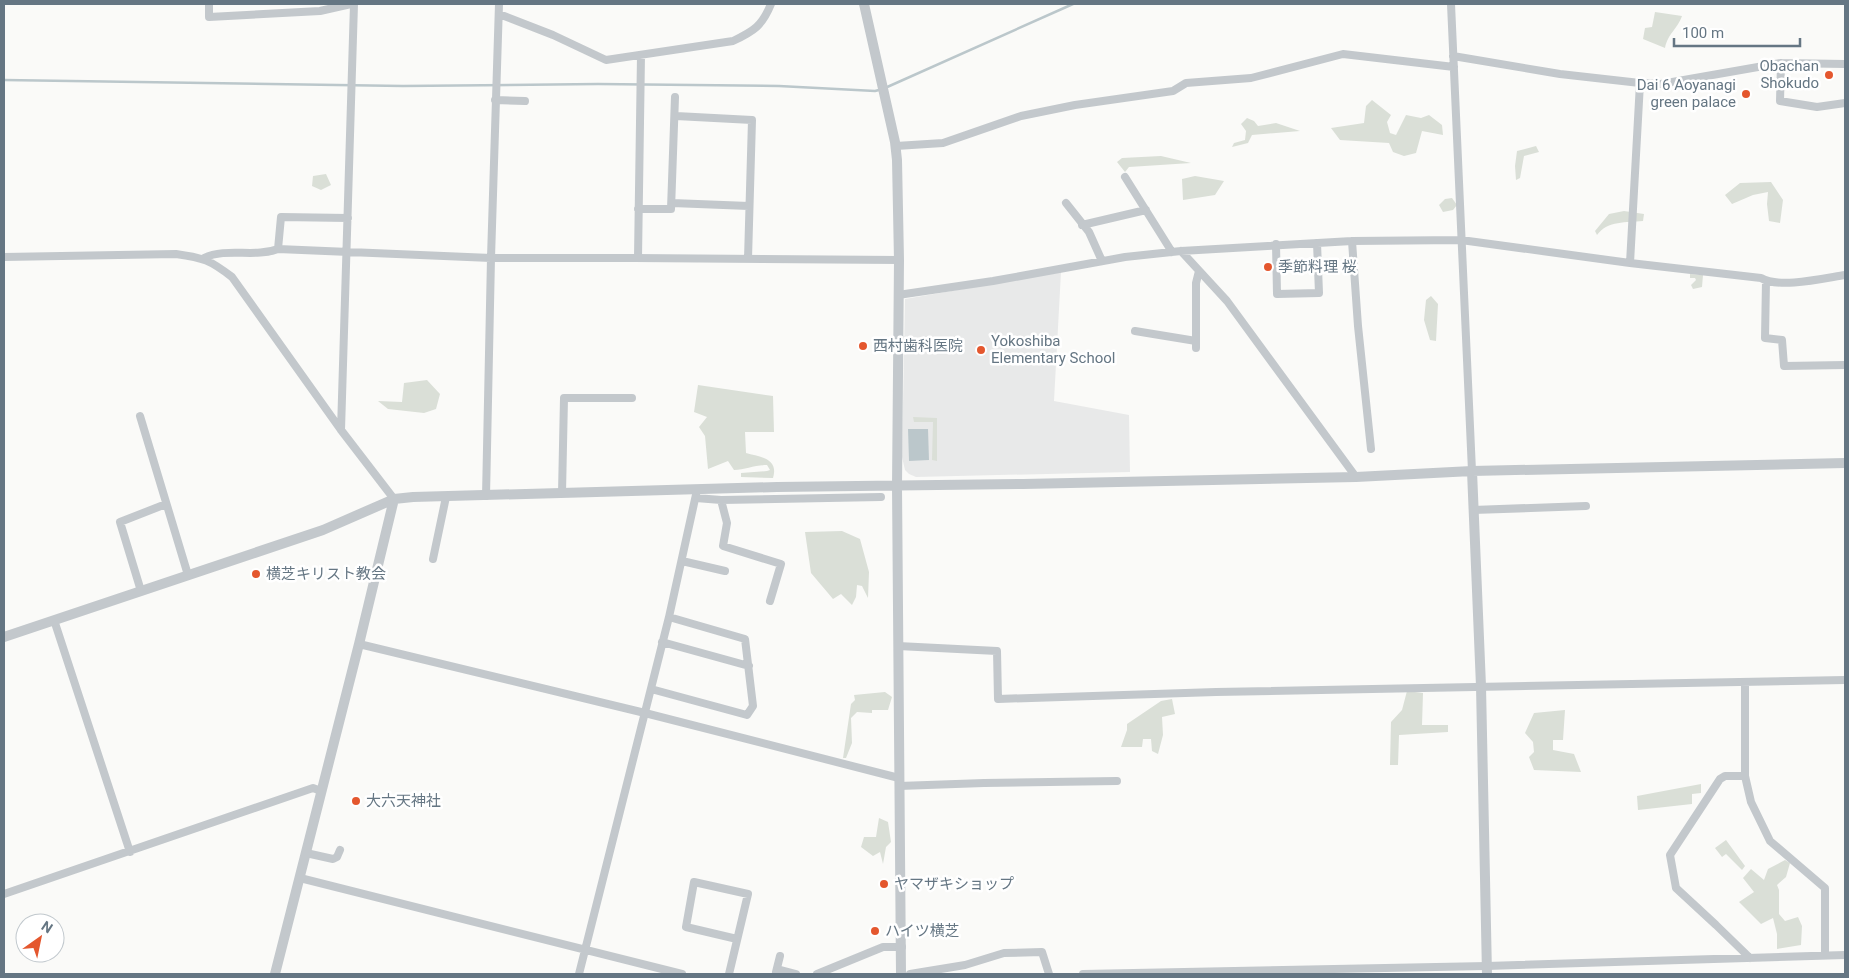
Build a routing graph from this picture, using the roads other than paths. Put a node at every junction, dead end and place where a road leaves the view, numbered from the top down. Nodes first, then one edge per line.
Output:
1 (209, 4) edge
2 (352, 4) edge
3 (499, 4) edge
4 (771, 4) edge
5 (864, 4) edge
6 (1451, 4) edge
7 (499, 14) junction
8 (641, 55) junction
9 (1453, 56) junction
10 (1781, 63) junction
11 (1845, 64) edge
12 (1454, 67) junction
13 (1640, 83) junction
14 (675, 98) dead end
15 (495, 100) junction
16 (525, 101) dead end
17 (1845, 103) edge
18 (676, 116) junction
19 (896, 146) junction
20 (1124, 177) dead end
21 (672, 203) junction
22 (1066, 203) dead end
23 (748, 206) junction
24 (638, 209) junction
25 (1146, 210) junction
26 (348, 218) junction
27 (1082, 225) junction
28 (1461, 240) junction
29 (1352, 241) junction
30 (1317, 242) junction
31 (1276, 244) junction
32 (278, 249) junction
33 (347, 251) junction
34 (1181, 251) junction
35 (1172, 252) junction
36 (4, 257) edge
37 (204, 258) junction
38 (491, 258) junction
39 (638, 258) junction
40 (748, 259) junction
41 (899, 260) junction
42 (1102, 261) junction
43 (1630, 263) junction
44 (1199, 271) junction
45 (1845, 275) edge
46 (1766, 281) junction
47 (898, 296) junction
48 (1135, 331) dead end
49 (1845, 365) edge
50 (632, 398) dead end
51 (140, 416) dead end
52 (341, 430) junction
53 (1371, 449) dead end
54 (1845, 463) edge
55 (1472, 471) junction
56 (1356, 477) junction
57 (897, 486) junction
58 (562, 493) junction
59 (696, 494) junction
60 (486, 496) junction
61 (446, 497) junction
62 (881, 498) dead end
63 (394, 499) junction
64 (721, 500) junction
65 (166, 504) junction
66 (1586, 506) dead end
67 (1473, 510) junction
68 (433, 559) dead end
69 (682, 561) junction
70 (725, 571) dead end
71 (188, 575) junction
72 (141, 591) junction
73 (770, 601) dead end
74 (669, 617) junction
75 (54, 620) junction
76 (4, 637) edge
77 (662, 642) junction
78 (359, 644) junction
79 (898, 646) junction
80 (749, 666) junction
81 (1845, 680) edge
82 (1744, 682) junction
83 (1481, 686) junction
84 (651, 689) junction
85 (645, 713) junction
86 (1746, 776) junction
87 (1117, 781) dead end
88 (899, 782) junction
89 (322, 791) junction
90 (340, 850) dead end
91 (130, 852) junction
92 (306, 853) junction
93 (300, 878) junction
94 (4, 894) edge
95 (737, 939) junction
96 (902, 947) junction
97 (585, 950) junction
98 (1825, 955) junction
99 (1845, 955) edge
100 (780, 956) dead end
101 (1750, 958) junction
102 (1487, 970) edge
103 (776, 972) edge
104 (275, 974) edge
105 (579, 974) edge
106 (682, 974) edge
107 (729, 974) edge
108 (796, 974) edge
109 (817, 974) edge
110 (901, 974) edge
111 (910, 974) edge
112 (1049, 974) edge
113 (1083, 974) edge

1 - 2 street
2 - 26 street
3 - 7 street
4 - 8 street
5 - 19 street
6 - 9 street
7 - 8 street
7 - 15 street
8 - 24 street
9 - 12 street
9 - 13 street
10 - 11 street
10 - 13 street
10 - 17 street
12 - 19 street
12 - 28 street
13 - 43 street
14 - 18 street
15 - 16 street
15 - 38 street
18 - 21 street
18 - 23 street
19 - 41 street
20 - 25 street
21 - 23 street
21 - 24 street
22 - 27 street
23 - 40 street
24 - 39 street
25 - 27 street
25 - 35 street
26 - 32 street
26 - 33 street
27 - 42 street
28 - 29 street
28 - 43 street
28 - 55 street
29 - 30 street
29 - 53 street
30 - 31 street
30 - 31 street
31 - 34 street
32 - 33 street
32 - 37 street
33 - 38 street
33 - 52 street
34 - 35 street
34 - 44 street
35 - 42 street
36 - 37 street
37 - 52 street
38 - 39 street
38 - 60 street
39 - 40 street
40 - 41 street
41 - 47 street
42 - 47 street
43 - 46 street
44 - 48 street
44 - 56 street
45 - 46 street
46 - 49 street
47 - 57 street
50 - 58 street
51 - 65 street
52 - 63 street
54 - 55 street
55 - 56 street
55 - 67 street
56 - 57 street
57 - 59 street
57 - 79 street
58 - 59 street
58 - 60 street
59 - 64 street
59 - 69 street
60 - 61 street
61 - 63 street
61 - 68 street
62 - 64 street
63 - 71 street
63 - 78 street
64 - 73 street
65 - 71 street
65 - 72 street
66 - 67 street
67 - 83 street
69 - 70 street
69 - 74 street
71 - 72 street
72 - 75 street
74 - 77 street
74 - 80 street
75 - 76 street
75 - 91 street
77 - 80 street
77 - 84 street
78 - 85 street
78 - 89 street
79 - 83 street
79 - 88 street
80 - 84 street
81 - 82 street
82 - 83 street
82 - 86 street
83 - 102 street
84 - 85 street
85 - 88 street
85 - 97 street
86 - 98 street
86 - 101 street
87 - 88 street
88 - 96 street
89 - 91 street
89 - 92 street
90 - 92 street
91 - 94 street
92 - 93 street
93 - 97 street
93 - 104 street
95 - 95 street
95 - 107 street
96 - 109 street
96 - 110 street
97 - 105 street
97 - 106 street
98 - 99 street
98 - 101 street
100 - 103 street
101 - 102 street
102 - 113 street
103 - 108 street
111 - 112 street

